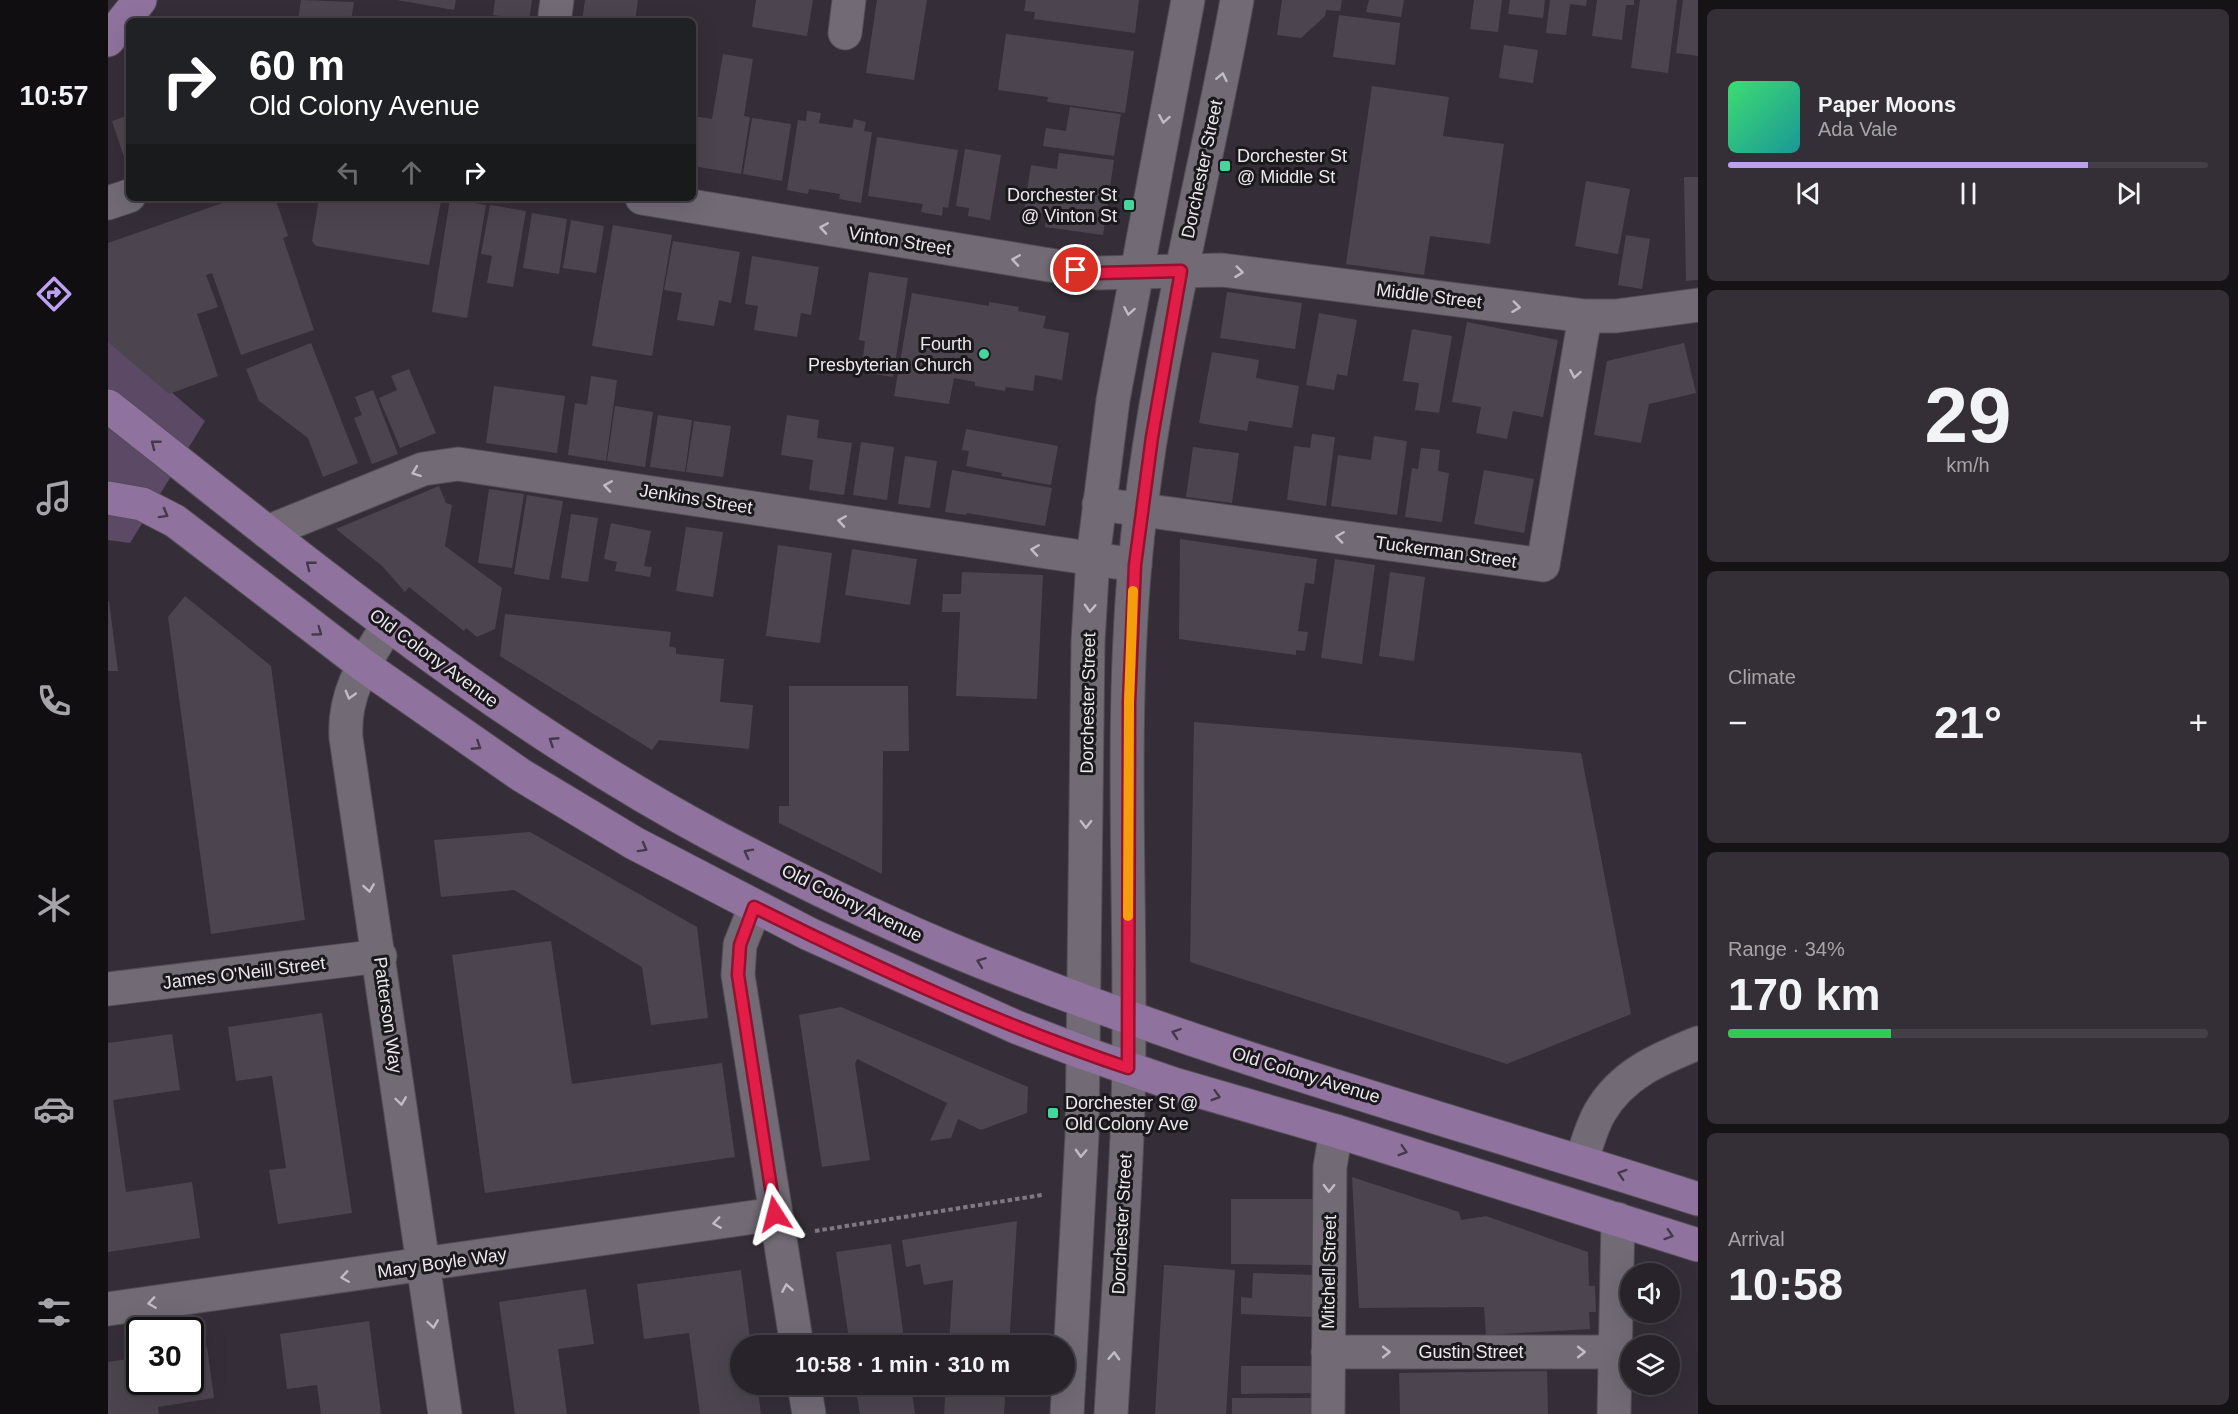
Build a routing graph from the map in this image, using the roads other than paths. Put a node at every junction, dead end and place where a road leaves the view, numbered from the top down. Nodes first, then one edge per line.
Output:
1 (140, 0) edge
2 (849, 0) edge
3 (1188, 0) edge
4 (1237, 0) edge
5 (845, 33) dead end
6 (108, 40) edge
7 (126, 197) edge
8 (660, 201) edge
9 (108, 203) edge
10 (1159, 272) junction
11 (1698, 305) edge
12 (1585, 316) junction
13 (108, 406) edge
14 (108, 498) edge
15 (1099, 504) junction
16 (1141, 510) junction
17 (267, 532) junction
18 (1093, 558) junction
19 (1135, 565) junction
20 (388, 626) junction
21 (363, 665) junction
22 (1129, 777) junction
23 (1087, 778) junction
24 (754, 907) junction
25 (380, 956) junction
26 (108, 989) edge
27 (1084, 1001) junction
28 (1128, 1017) junction
29 (1698, 1043) edge
30 (1084, 1053) junction
31 (1128, 1068) junction
32 (1336, 1131) junction
33 (1581, 1161) junction
34 (1698, 1199) edge
35 (1618, 1219) junction
36 (777, 1225) junction
37 (1698, 1245) edge
38 (424, 1266) junction
39 (108, 1309) edge
40 (795, 1335) edge
41 (1328, 1352) junction
42 (1614, 1352) junction
43 (806, 1395) edge
44 (445, 1414) edge
45 (809, 1414) edge
46 (1067, 1414) edge
47 (1111, 1414) edge
48 (1328, 1414) edge
49 (1614, 1414) edge

1 - 6 main road
2 - 5 street
3 -> 10 street, Dorchester Street
10 -> 4 street, Dorchester Street
7 - 9 street
10 -> 8 street, Vinton Street
10 -> 12 street, Middle Street
10 -> 15 street, Dorchester Street
10 - 16 street, Dorchester Street
11 - 12 street, Middle Street
12 -> 16 street, Tuckerman Street
17 -> 13 main road, Old Colony Avenue
14 -> 21 main road
15 - 16 street, Tuckerman Street
15 - 18 street, Dorchester Street
16 - 19 street, Dorchester Street
18 -> 17 street, Jenkins Street
20 -> 17 main road, Old Colony Avenue
18 - 19 street, Jenkins Street
18 -> 23 street, Dorchester Street
19 - 22 street, Dorchester Street
20 - 21 street, Patterson Way
27 -> 20 main road, Old Colony Avenue
21 -> 24 main road
21 -> 25 street, Patterson Way
22 - 23 street
22 - 28 street, Dorchester Street
23 -> 27 street, Dorchester Street
24 - 30 main road
24 - 36 street
25 - 26 street, James O'Neill Street
25 -> 38 street, Patterson Way
27 - 28 main road, Old Colony Avenue
27 - 30 street, Dorchester Street
28 - 31 street, Dorchester Street
33 -> 28 main road, Old Colony Avenue
29 - 33 street
30 - 31 main road
30 -> 46 street, Dorchester Street
31 -> 32 main road
47 -> 31 street, Dorchester Street
32 -> 35 main road
32 -> 41 street, Mitchell Street
34 -> 33 main road, Old Colony Avenue
35 -> 37 main road
35 - 42 street
36 -> 38 street, Mary Boyle Way
40 -> 36 street
38 -> 39 street, Mary Boyle Way
38 -> 44 street, Patterson Way
41 -> 42 street, Gustin Street
41 - 48 street, Mitchell Street
42 - 49 street
43 - 45 street

